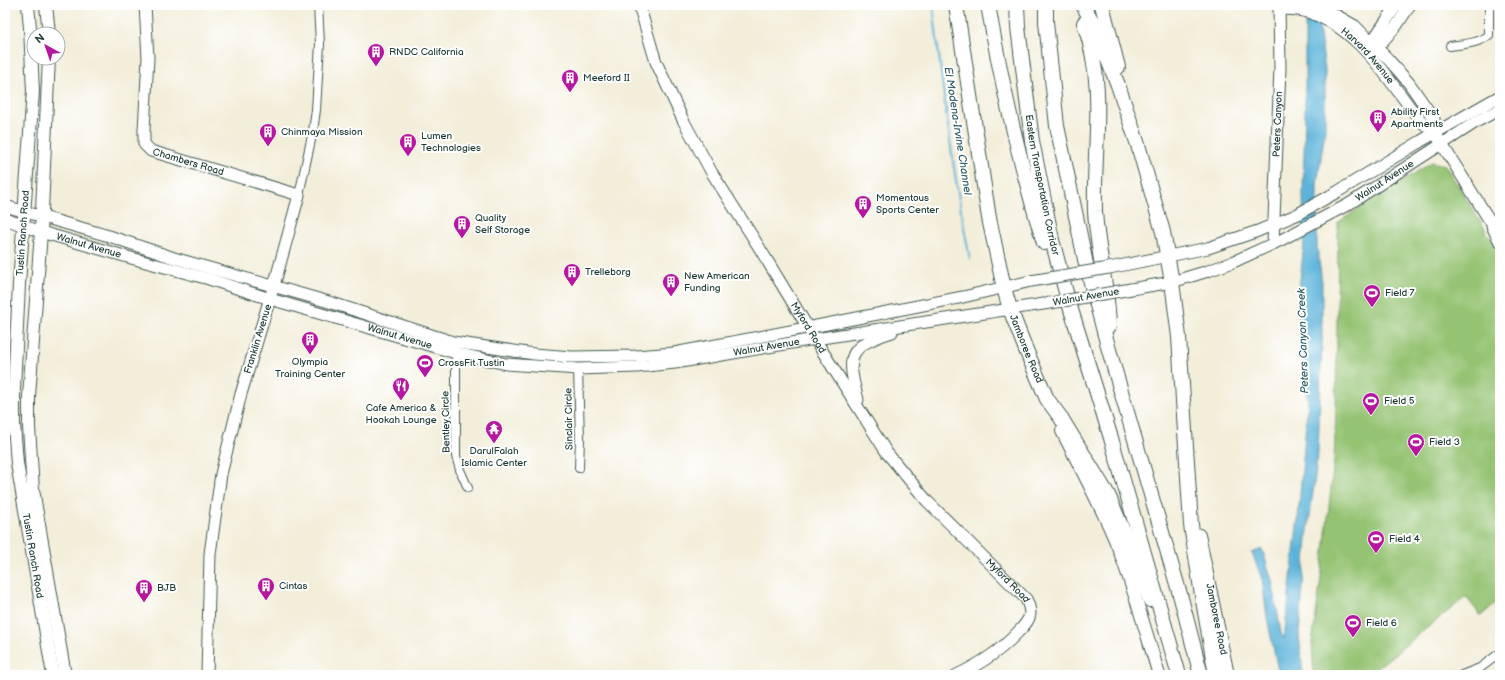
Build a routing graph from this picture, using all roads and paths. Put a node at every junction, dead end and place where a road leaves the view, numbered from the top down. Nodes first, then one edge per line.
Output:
1 (28, 5) edge
2 (46, 5) edge
3 (145, 5) edge
4 (318, 5) edge
5 (639, 5) edge
6 (956, 5) edge
7 (960, 5) edge
8 (988, 5) edge
9 (1017, 5) edge
10 (1046, 5) edge
11 (1078, 5) edge
12 (1083, 5) edge
13 (1102, 5) edge
14 (1314, 5) edge
15 (1397, 5) edge
16 (1489, 5) edge
17 (1406, 6) edge
18 (1279, 7) edge
19 (1329, 16) junction
20 (48, 26) edge
21 (960, 31) junction
22 (1450, 46) dead end
23 (1372, 51) junction
24 (49, 66) edge
25 (1500, 96) edge
26 (1500, 108) edge
27 (1435, 133) junction
28 (1442, 144) junction
29 (1138, 145) junction
30 (299, 195) junction
31 (5, 206) edge
32 (24, 211) junction
33 (41, 217) junction
34 (1488, 218) junction
35 (5, 219) edge
36 (1274, 224) junction
37 (23, 226) junction
38 (1500, 231) edge
39 (41, 232) junction
40 (1500, 242) edge
41 (1273, 244) junction
42 (141, 247) junction
43 (1167, 257) junction
44 (138, 260) junction
45 (1172, 282) junction
46 (274, 286) junction
47 (1004, 288) junction
48 (270, 300) junction
49 (1010, 309) junction
50 (926, 322) junction
51 (808, 328) junction
52 (815, 339) junction
53 (1109, 350) junction
54 (456, 353) junction
55 (1087, 362) junction
56 (578, 369) junction
57 (1047, 399) junction
58 (860, 409) junction
59 (579, 468) dead end
60 (1188, 468) junction
61 (468, 488) dead end
62 (1165, 629) junction
63 (1500, 653) edge
64 (1482, 672) edge
65 (53, 675) edge
66 (65, 675) edge
67 (207, 675) edge
68 (957, 675) edge
69 (1159, 675) edge
70 (1179, 675) edge
71 (1201, 675) edge
72 (1216, 675) edge
73 (1228, 675) edge
74 (1462, 675) edge

1 - 32 main road, Tustin Ranch Road
2 - 20 main road
3 - 30 main road, Chambers Road
4 - 30 street, Franklin Avenue
5 - 51 main road, Myford Road
6 - 21 highway, Jamboree Road
7 - 21 highway
8 - 55 highway
9 - 55 highway, Eastern Transportation Corridor
10 - 53 highway
11 - 53 highway
12 - 29 highway, Jamboree Road
13 - 29 highway
14 - 19 main road, Harvard Avenue
15 - 23 main road
16 - 22 street
17 - 23 main road
18 - 19 main road, Harvard Avenue
18 - 36 main road, Peters Canyon
19 - 23 main road, Harvard Avenue
21 - 47 highway, Jamboree Road
23 - 27 main road, Harvard Avenue
24 - 33 main road, Tustin Ranch Road
25 - 27 main road, Walnut Avenue
26 - 28 main road, Walnut Avenue
27 - 28 main road, Harvard Avenue
27 - 36 main road, Walnut Avenue
28 - 34 main road, Harvard Avenue
28 - 41 main road, Walnut Avenue
29 - 43 highway, Jamboree Road
30 - 46 main road, Franklin Avenue
31 - 32 main road, Walnut Avenue
32 - 33 main road, Walnut Avenue
32 - 37 main road, Tustin Ranch Road
33 - 39 main road, Tustin Ranch Road
33 - 42 main road, Walnut Avenue
34 - 38 main road, Harvard Avenue
34 - 40 main road
35 - 37 main road, Walnut Avenue
36 - 41 main road, Peters Canyon
36 - 43 main road, Walnut Avenue
37 - 39 main road, Walnut Avenue
37 - 65 main road, Tustin Ranch Road
39 - 44 main road, Walnut Avenue
39 - 66 main road, Tustin Ranch Road
41 - 45 main road, Walnut Avenue
42 - 44 main road
42 - 46 main road, Walnut Avenue
43 - 45 highway, Jamboree Road
43 - 47 main road, Walnut Avenue, bridge
44 - 48 main road, Walnut Avenue
45 - 49 main road, Walnut Avenue, bridge
45 - 60 highway, Jamboree Road
46 - 48 main road, Franklin Avenue
46 - 51 main road, Walnut Avenue
47 - 49 highway, Jamboree Road
47 - 51 main road, Walnut Avenue
48 - 54 main road, Walnut Avenue
48 - 67 main road, Franklin Avenue
49 - 50 main road, Walnut Avenue
49 - 57 highway, Jamboree Road
50 - 52 main road, Walnut Avenue
50 - 58 main road
51 - 52 main road, Myford Road
52 - 56 main road, Walnut Avenue
52 - 58 main road, Myford Road
53 - 71 highway
54 - 56 main road, Walnut Avenue
54 - 61 street, Bentley Circle
55 - 62 highway
56 - 59 street, Sinclair Circle
57 - 62 highway
57 - 69 main road, Jamboree Road
58 - 68 main road, Myford Road
60 - 72 highway
60 - 73 main road, Jamboree Road
62 - 70 highway
63 - 64 street
64 - 74 street

